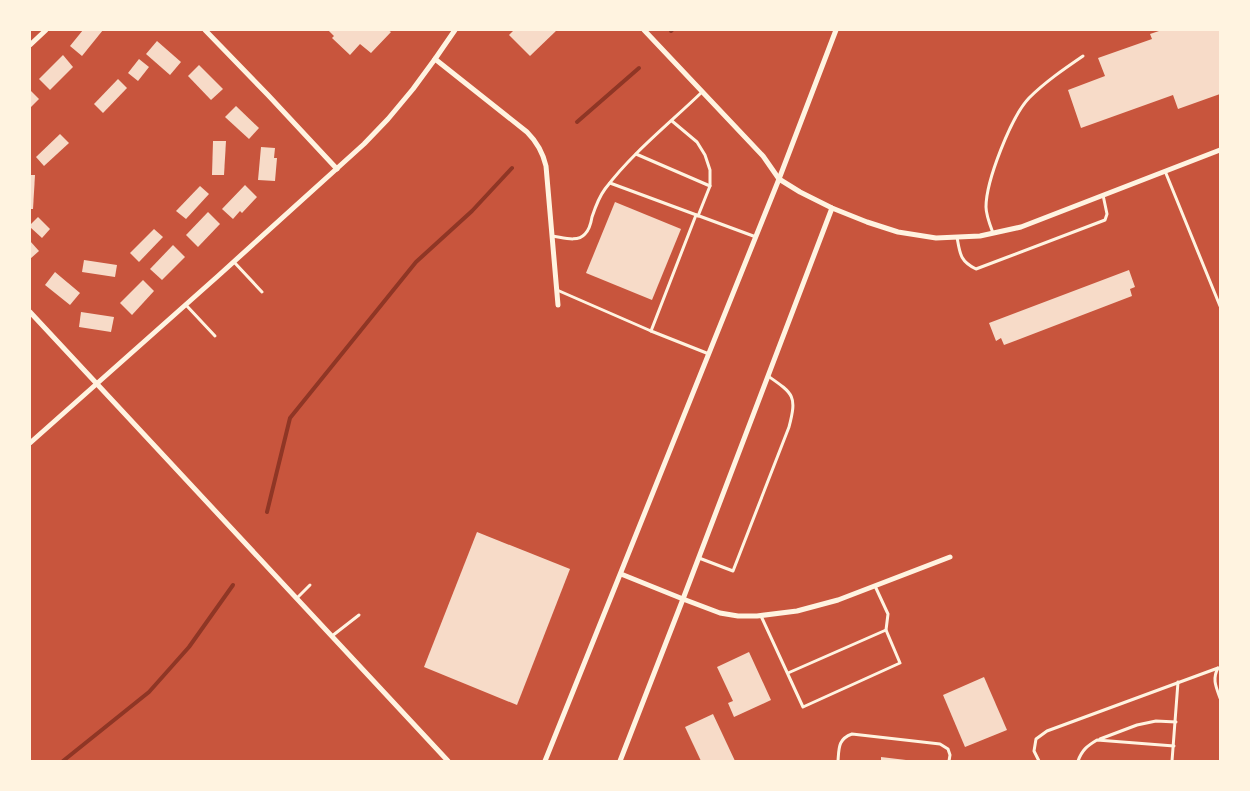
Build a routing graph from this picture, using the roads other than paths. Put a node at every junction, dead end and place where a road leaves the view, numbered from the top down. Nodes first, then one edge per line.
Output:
1 (46, 30) edge
2 (205, 30) edge
3 (454, 30) edge
4 (644, 30) edge
5 (836, 30) edge
6 (30, 44) edge
7 (1083, 56) dead end
8 (436, 59) junction
9 (702, 92) junction
10 (672, 121) junction
11 (1220, 150) edge
12 (636, 154) junction
13 (337, 169) junction
14 (1165, 171) junction
15 (779, 180) junction
16 (610, 183) junction
17 (710, 186) junction
18 (1103, 195) junction
19 (832, 208) junction
20 (697, 216) junction
21 (993, 233) junction
22 (552, 236) junction
23 (756, 237) junction
24 (956, 237) junction
25 (234, 262) junction
26 (556, 290) junction
27 (262, 292) dead end
28 (185, 305) junction
29 (558, 305) dead end
30 (1220, 306) edge
31 (30, 312) edge
32 (651, 330) junction
33 (215, 336) dead end
34 (709, 354) junction
35 (768, 376) junction
36 (97, 384) junction
37 (30, 444) edge
38 (950, 557) dead end
39 (699, 558) junction
40 (621, 574) junction
41 (310, 584) dead end
42 (874, 586) junction
43 (297, 598) junction
44 (683, 599) junction
45 (359, 615) dead end
46 (761, 616) junction
47 (886, 630) junction
48 (332, 636) junction
49 (1219, 667) edge
50 (788, 673) junction
51 (1178, 682) junction
52 (1220, 698) edge
53 (1176, 722) junction
54 (1097, 740) junction
55 (1174, 746) junction
56 (448, 761) edge
57 (545, 761) edge
58 (620, 761) edge
59 (838, 761) edge
60 (949, 761) edge
61 (1039, 761) edge
62 (1078, 761) edge
63 (1172, 761) edge

1 - 6 street
2 - 13 street
3 - 8 street
4 - 9 street
5 - 15 street
7 - 21 lane
8 - 13 street
8 - 22 street
9 - 10 lane
9 - 15 street
10 - 12 lane
10 - 17 lane
11 - 14 street
12 - 16 lane
12 - 17 lane
13 - 25 street
14 - 18 street
14 - 30 lane
15 - 19 street
15 - 23 street
16 - 20 lane
16 - 22 lane
17 - 20 lane
18 - 21 street
18 - 24 lane
19 - 24 street
19 - 35 street
20 - 23 lane
20 - 32 lane
21 - 24 street
22 - 26 street
23 - 34 street
25 - 27 lane
25 - 28 street
26 - 29 street
26 - 32 lane
28 - 33 lane
28 - 36 street
31 - 36 street
32 - 34 lane
34 - 40 street
35 - 39 street
35 - 39 lane
36 - 37 street
36 - 43 street
38 - 42 street
39 - 44 street
40 - 44 street
40 - 57 street
41 - 43 lane
42 - 46 street
42 - 47 lane
43 - 48 street
44 - 46 street
44 - 58 street
45 - 48 lane
46 - 50 lane
47 - 50 lane
47 - 50 lane
48 - 56 street
49 - 51 lane
49 - 52 lane
51 - 53 lane
51 - 61 lane
53 - 54 lane
53 - 55 lane
54 - 55 lane
54 - 62 lane
55 - 63 lane
59 - 60 lane

